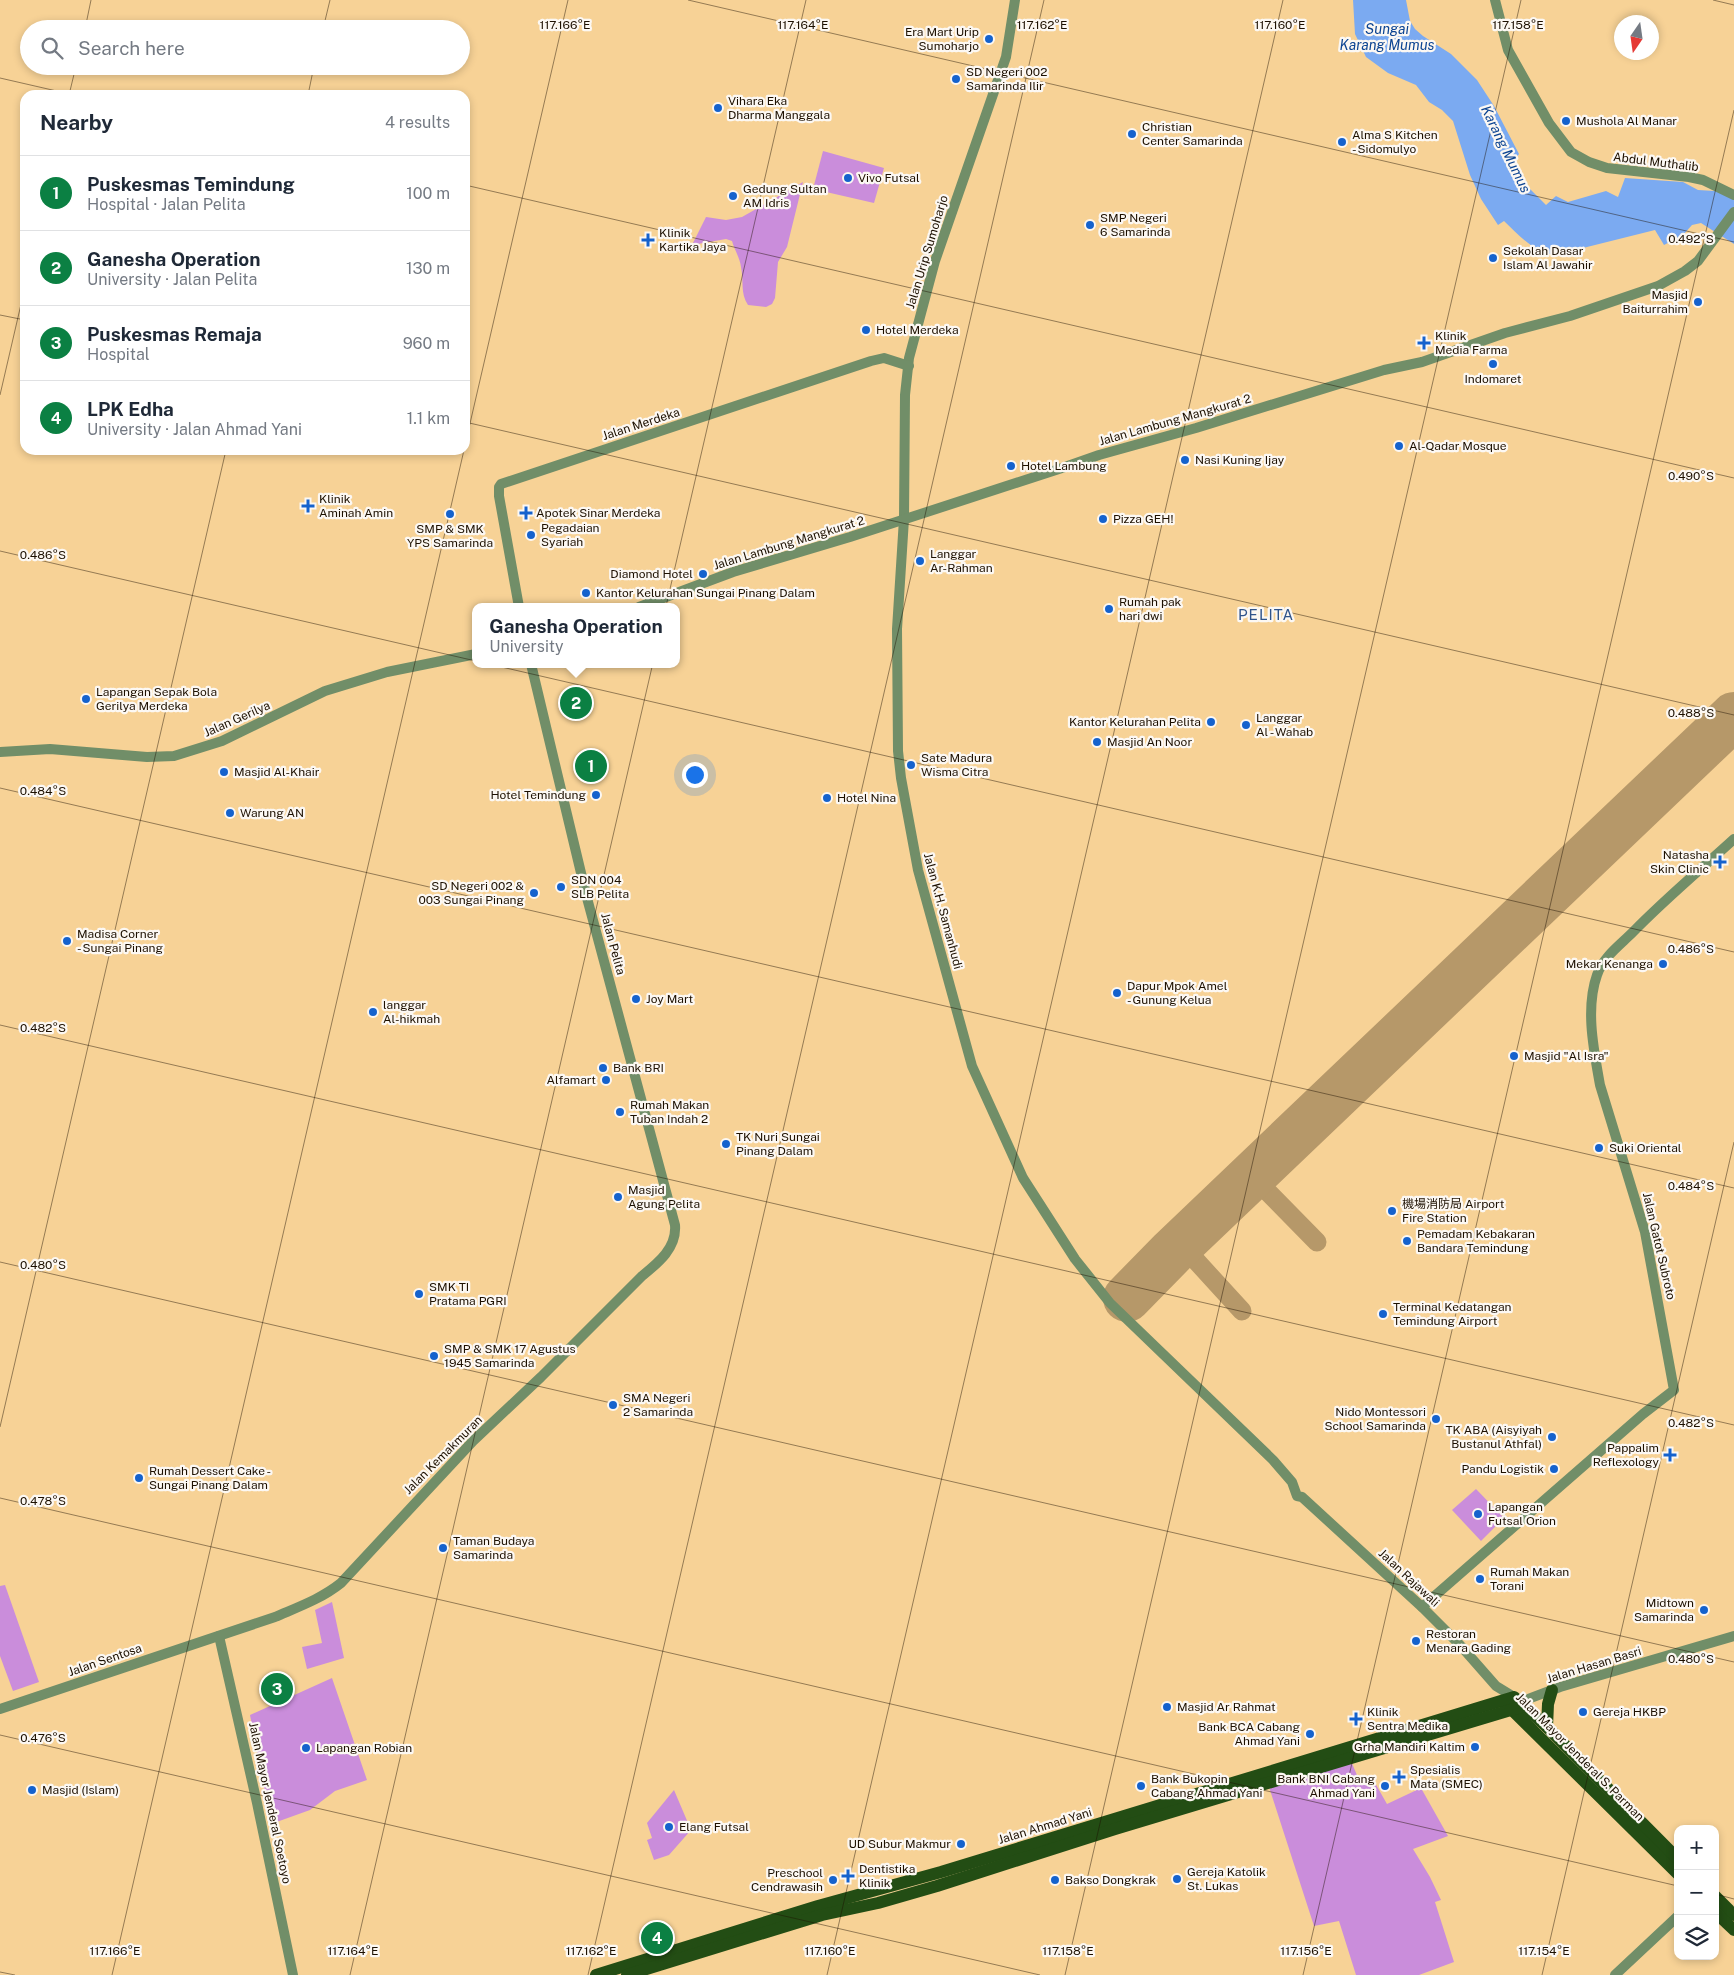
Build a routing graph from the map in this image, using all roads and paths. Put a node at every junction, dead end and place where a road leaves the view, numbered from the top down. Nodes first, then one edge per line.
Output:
1 (1015, 0) edge
2 (1495, 0) edge
3 (1732, 194) edge
4 (1734, 212) edge
5 (908, 366) junction
6 (904, 519) junction
7 (518, 603) edge
8 (650, 603) edge
9 (472, 655) edge
10 (532, 668) edge
11 (0, 752) edge
12 (1734, 839) edge
13 (664, 1257) joint
14 (1297, 1496) joint
15 (1422, 1607) junction
16 (219, 1636) junction
17 (1734, 1636) edge
18 (1496, 1686) joint
19 (1552, 1690) junction
20 (1514, 1703) junction
21 (0, 1709) edge
22 (1547, 1727) junction
23 (1653, 1841) junction
24 (1674, 1855) edge
25 (1675, 1870) edge
26 (1719, 1900) edge
27 (820, 1911) junction
28 (1718, 1915) edge
29 (1734, 1915) edge
30 (1674, 1920) edge
31 (1734, 1930) edge
32 (293, 1975) edge
33 (596, 1975) edge
34 (627, 1975) edge
35 (1615, 1975) edge

1 - 5 street, Jalan Urip Sumoharjo
2 - 3 street, Abdul Muthalib
4 - 6 street, Jalan Lambung Mangkurat 2
5 - 6 street, Jalan Urip Sumoharjo
5 - 7 street, Jalan Merdeka
6 - 8 street, Jalan Lambung Mangkurat 2
6 - 14 street, Jalan K.H. Samanhudi
9 - 11 street, Jalan Gerilya
10 - 13 street, Jalan Pelita
12 - 15 street, Jalan Gatot Subroto
13 - 16 street, Jalan Kemakmuran
14 - 15 street, Jalan Rajawali
15 - 18 street, Jalan Rajawali
16 - 21 street, Jalan Sentosa
16 - 32 street, Jalan Mayor Jenderal Soetoyo
17 - 19 street, Jalan Hasan Basri
18 - 20 street, Jalan Mayor Jenderal S. Parman
19 - 20 street, Jalan Hasan Basri
19 - 22 main road
20 - 22 main road, Jalan Mayor Jenderal S. Parman
20 - 23 main road, Jalan Mayor Jenderal S. Parman
20 - 27 main road, Jalan Ahmad Yani
22 - 23 main road, Jalan Mayor Jenderal S. Parman
23 - 24 main road, Jalan Mayor Jenderal S. Parman
23 - 25 main road, Jalan Mayor Jenderal S. Parman
26 - 29 main road
27 - 33 main road, Jalan Ahmad Yani
27 - 34 main road, Jalan Ahmad Yani
28 - 31 main road
30 - 35 street

